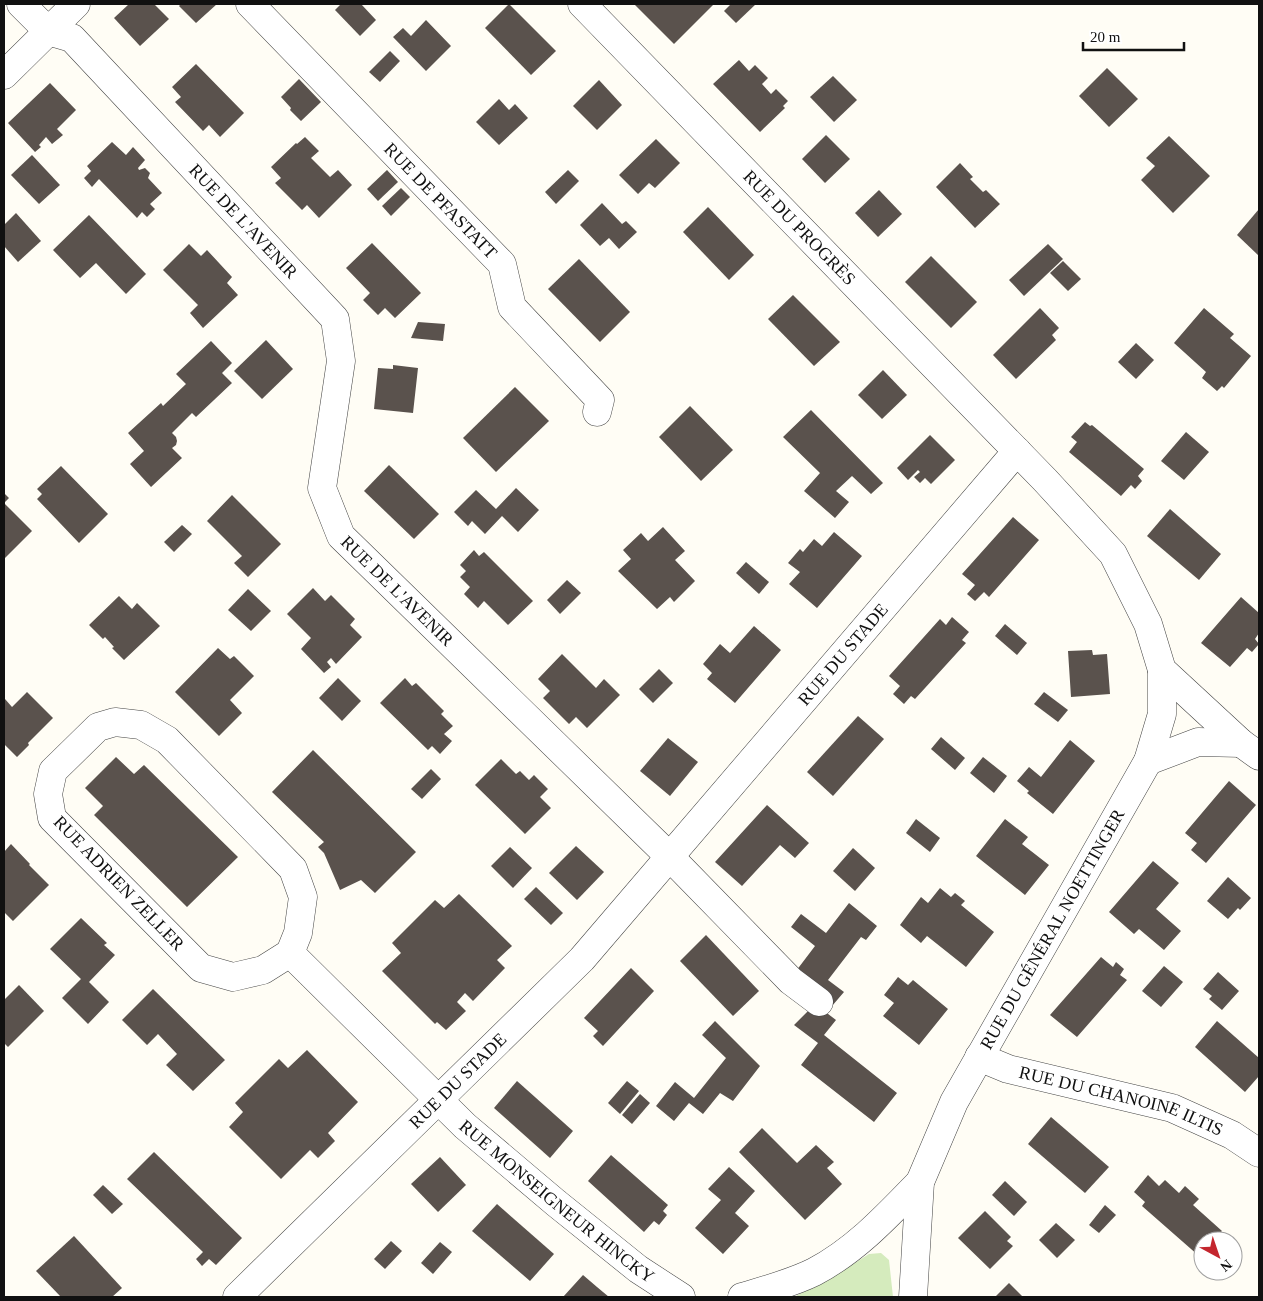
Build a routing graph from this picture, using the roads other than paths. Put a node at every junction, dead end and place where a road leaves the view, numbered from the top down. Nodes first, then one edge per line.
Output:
1 (21, 4) edge
2 (76, 4) edge
3 (250, 4) edge
4 (582, 4) edge
5 (48, 31) junction
6 (4, 75) edge
7 (597, 412) dead end
8 (1017, 452) junction
9 (1162, 670) junction
10 (1250, 749) edge
11 (1148, 761) junction
12 (669, 856) junction
13 (290, 952) junction
14 (819, 1002) dead end
15 (979, 1057) junction
16 (438, 1101) junction
17 (1259, 1153) edge
18 (920, 1182) junction
19 (237, 1297) edge
20 (681, 1297) edge
21 (742, 1297) edge
22 (913, 1297) edge

1 - 5 street
2 - 5 street
3 - 7 street, RUE DE PFASTATT
4 - 8 street, RUE DU PROGRÈS
5 - 6 street
5 - 12 street, RUE DE L'AVENIR
8 - 9 street, RUE DU PROGRÈS
8 - 12 street, RUE DU STADE
9 - 10 street
9 - 11 street, RUE DU GÉNÉRAL NOETTINGER
10 - 11 street
11 - 15 street, RUE DU GÉNÉRAL NOETTINGER
12 - 14 street
12 - 16 street, RUE DU STADE
13 - 13 street, RUE ADRIEN ZELLER
13 - 16 street
15 - 17 street, RUE DU CHANOINE ILTIS
15 - 18 street, RUE DU GÉNÉRAL NOETTINGER
16 - 19 street, RUE DU STADE
16 - 20 street, RUE MONSEIGNEUR HINCKY
18 - 21 street, RUE DU GÉNÉRAL NOETTINGER
18 - 22 street, RUE DU GÉNÉRAL NOETTINGER

